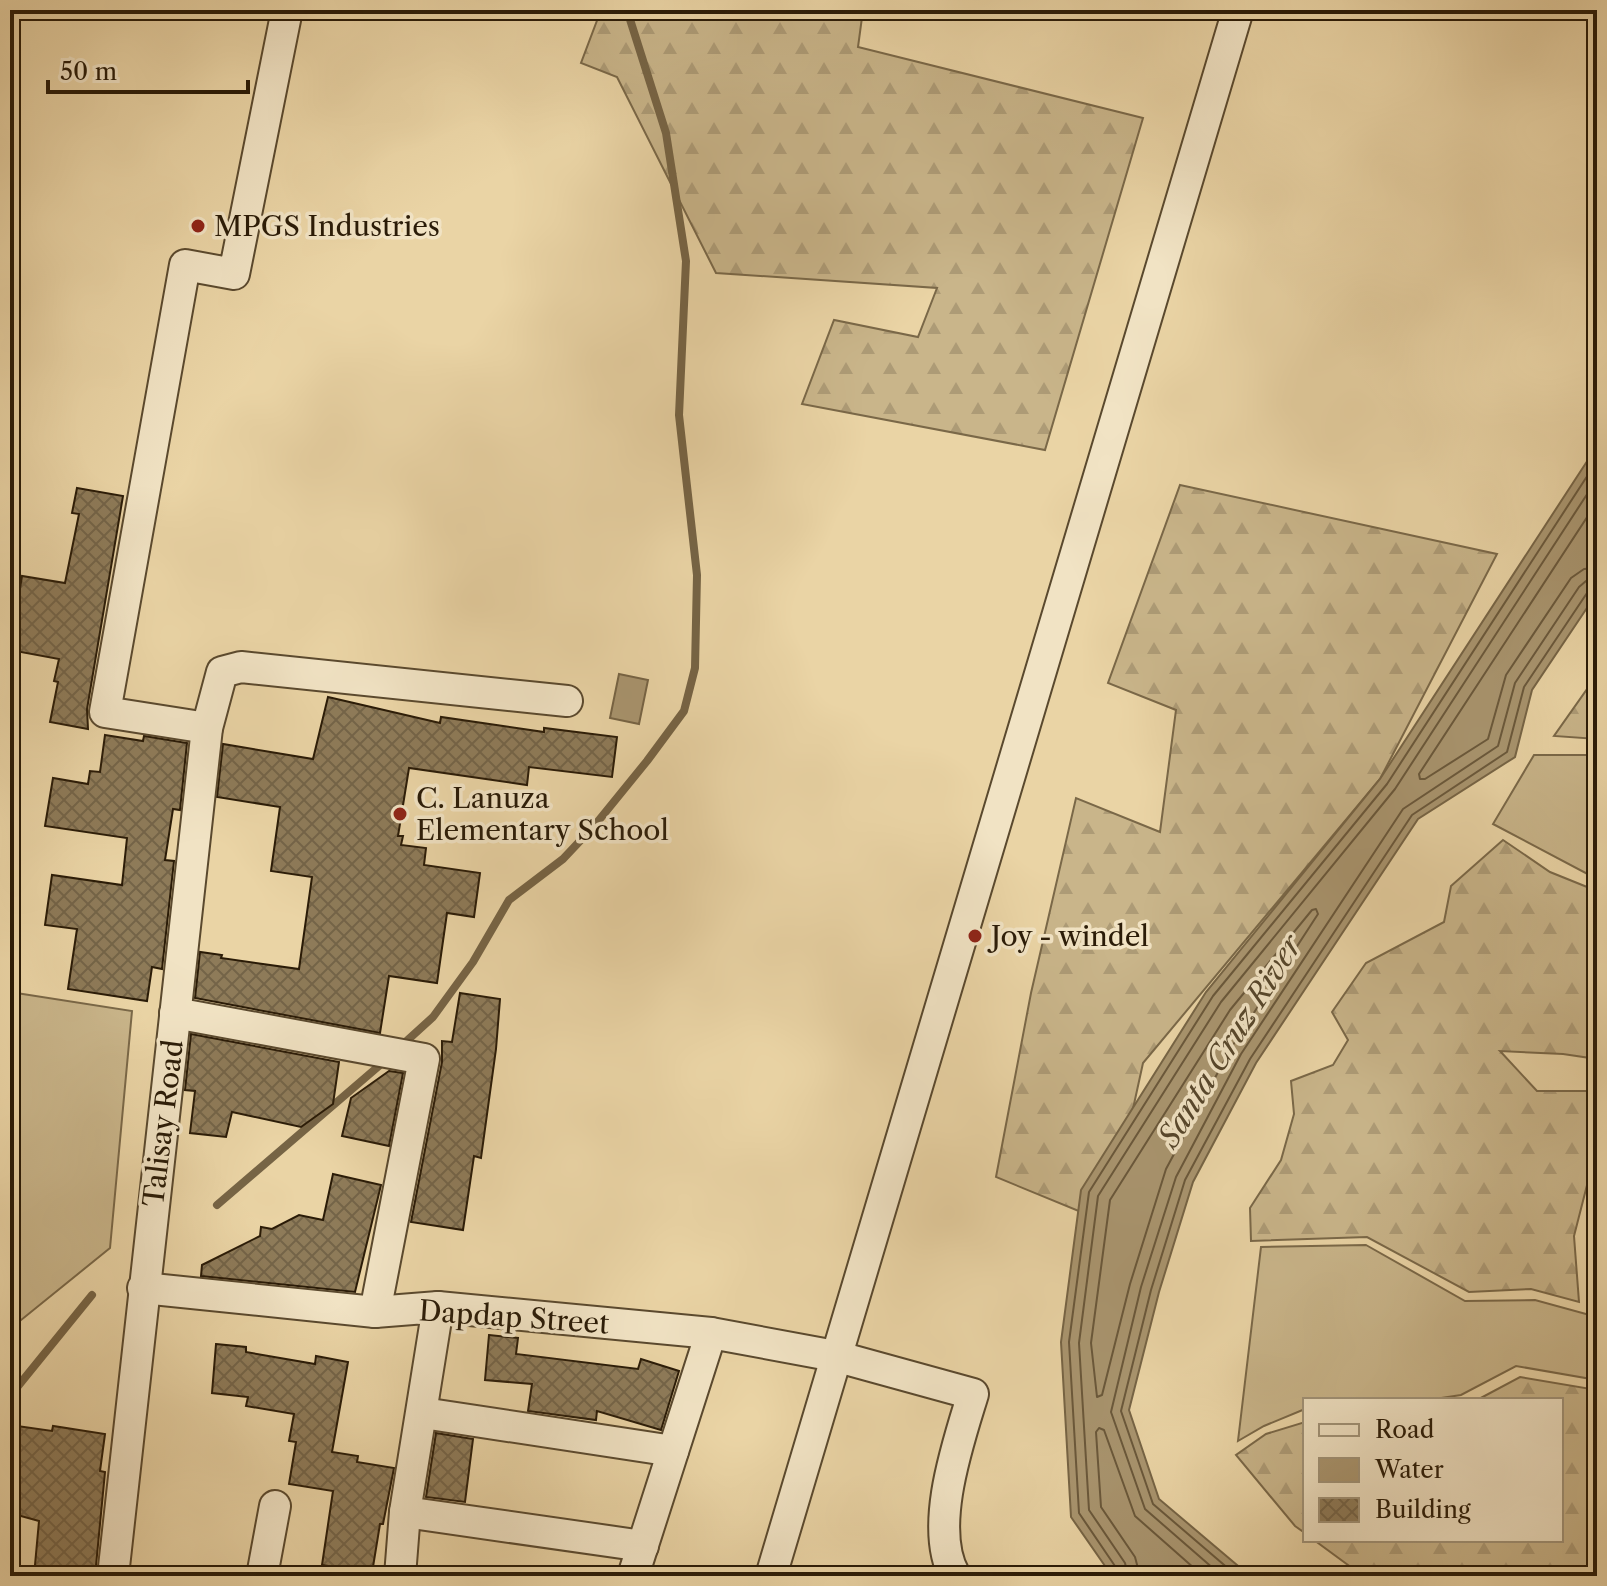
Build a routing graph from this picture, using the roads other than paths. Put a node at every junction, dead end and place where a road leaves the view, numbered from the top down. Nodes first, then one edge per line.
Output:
1 (287, 10) edge
2 (1238, 10) edge
3 (567, 701) dead end
4 (207, 728) junction
5 (175, 1013) junction
6 (143, 1288) junction
7 (438, 1307) junction
8 (375, 1312) junction
9 (711, 1333) junction
10 (835, 1356) junction
11 (423, 1413) junction
12 (673, 1451) junction
13 (275, 1506) dead end
14 (405, 1512) junction
15 (643, 1546) junction
16 (946, 1572) edge
17 (113, 1576) edge
18 (262, 1576) edge
19 (400, 1576) edge
20 (633, 1576) edge
21 (771, 1576) edge

1 - 4 street
2 - 10 street
3 - 4 street, Talisay Road
4 - 5 street, Talisay Road
5 - 6 street, Talisay Road
5 - 8 street
6 - 8 street, Dapdap Street
6 - 17 street, Talisay Road
7 - 8 street, Dapdap Street
7 - 9 street, Dapdap Street
7 - 11 street
9 - 10 street, Dapdap Street
9 - 12 street
10 - 16 street, Dapdap Street
10 - 21 street
11 - 12 street
11 - 14 street
12 - 15 street
13 - 18 street
14 - 15 street
14 - 19 street
15 - 20 street

